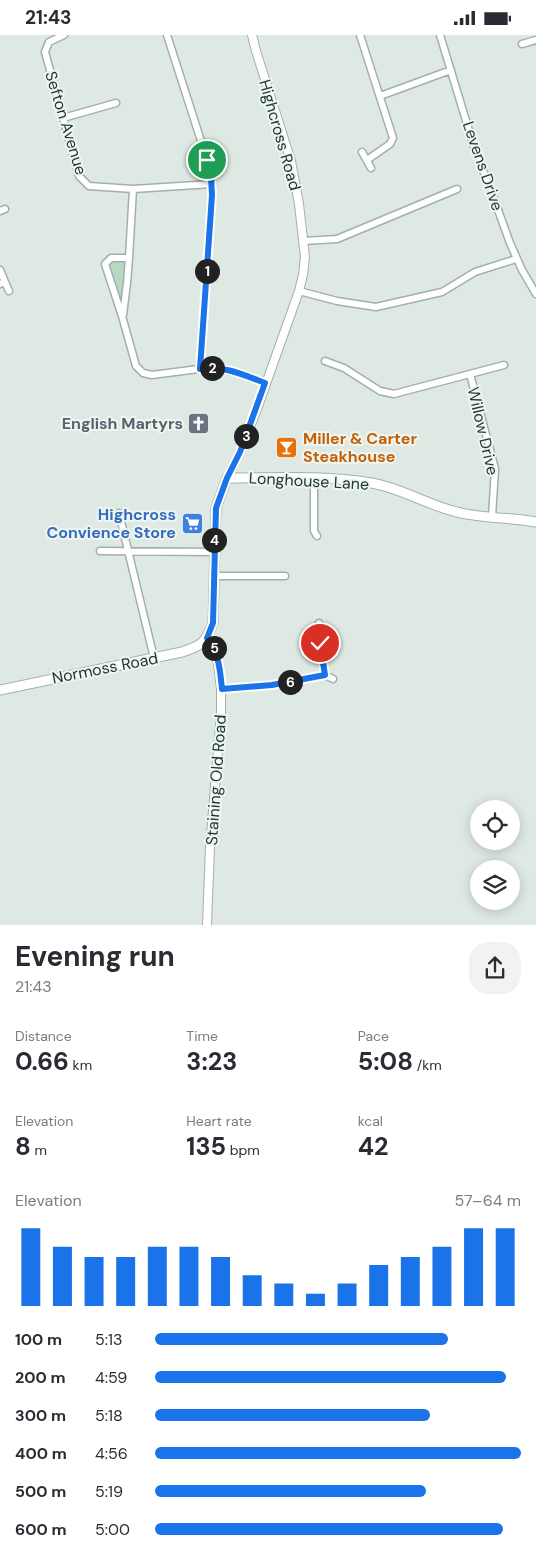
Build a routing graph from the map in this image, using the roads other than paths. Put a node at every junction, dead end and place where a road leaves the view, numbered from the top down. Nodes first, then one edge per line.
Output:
1 (64, 35) edge
2 (166, 35) edge
3 (252, 35) edge
4 (360, 35) edge
5 (440, 35) edge
6 (536, 40) edge
7 (522, 44) dead end
8 (451, 70) junction
9 (380, 96) junction
10 (116, 103) dead end
11 (63, 119) junction
12 (362, 151) dead end
13 (367, 160) junction
14 (371, 168) dead end
15 (212, 183) junction
16 (133, 189) junction
17 (457, 189) dead end
18 (304, 241) junction
19 (129, 258) junction
20 (516, 259) junction
21 (0, 270) edge
22 (2, 283) edge
23 (9, 291) dead end
24 (299, 291) junction
25 (536, 294) edge
26 (122, 316) junction
27 (325, 361) dead end
28 (504, 365) dead end
29 (200, 369) junction
30 (470, 374) junction
31 (265, 383) junction
32 (227, 478) junction
33 (314, 478) junction
34 (119, 513) dead end
35 (492, 517) junction
36 (536, 522) edge
37 (317, 536) dead end
38 (128, 550) junction
39 (100, 551) dead end
40 (214, 551) junction
41 (214, 575) junction
42 (286, 576) dead end
43 (319, 623) dead end
44 (207, 638) junction
45 (154, 658) junction
46 (325, 675) junction
47 (333, 679) dead end
48 (222, 689) junction
49 (0, 690) edge
50 (207, 925) edge

1 - 11 street, Sefton Avenue
2 - 15 street
3 - 18 street, Highcross Road
4 - 9 street
5 - 8 street, Levens Drive
6 - 7 street
8 - 9 street
8 - 20 street, Levens Drive
9 - 13 street
10 - 11 street
11 - 16 street, Sefton Avenue
12 - 13 street
13 - 14 street
15 - 16 street, Sefton Avenue
15 - 29 street
16 - 19 street
17 - 18 street
18 - 24 street, Highcross Road
19 - 26 street
19 - 26 street
20 - 24 street
20 - 25 street, Levens Drive
21 - 22 street
22 - 23 street
24 - 31 street, Highcross Road
26 - 29 street
27 - 30 street
28 - 30 street
29 - 31 street
30 - 35 street, Willow Drive
31 - 32 street, Highcross Road
32 - 33 main road, Longhouse Lane
32 - 40 main road, Highcross Road
33 - 35 main road, Longhouse Lane
33 - 37 street
34 - 38 street
35 - 36 main road, Longhouse Lane
38 - 39 street
38 - 40 street
38 - 45 street
40 - 41 main road, Highcross Road
41 - 42 street
41 - 44 main road, Highcross Road
43 - 46 street
44 - 45 main road, Normoss Road
44 - 48 street, Staining Old Road
45 - 49 main road, Normoss Road
46 - 47 street
46 - 48 street
48 - 50 street, Staining Old Road

